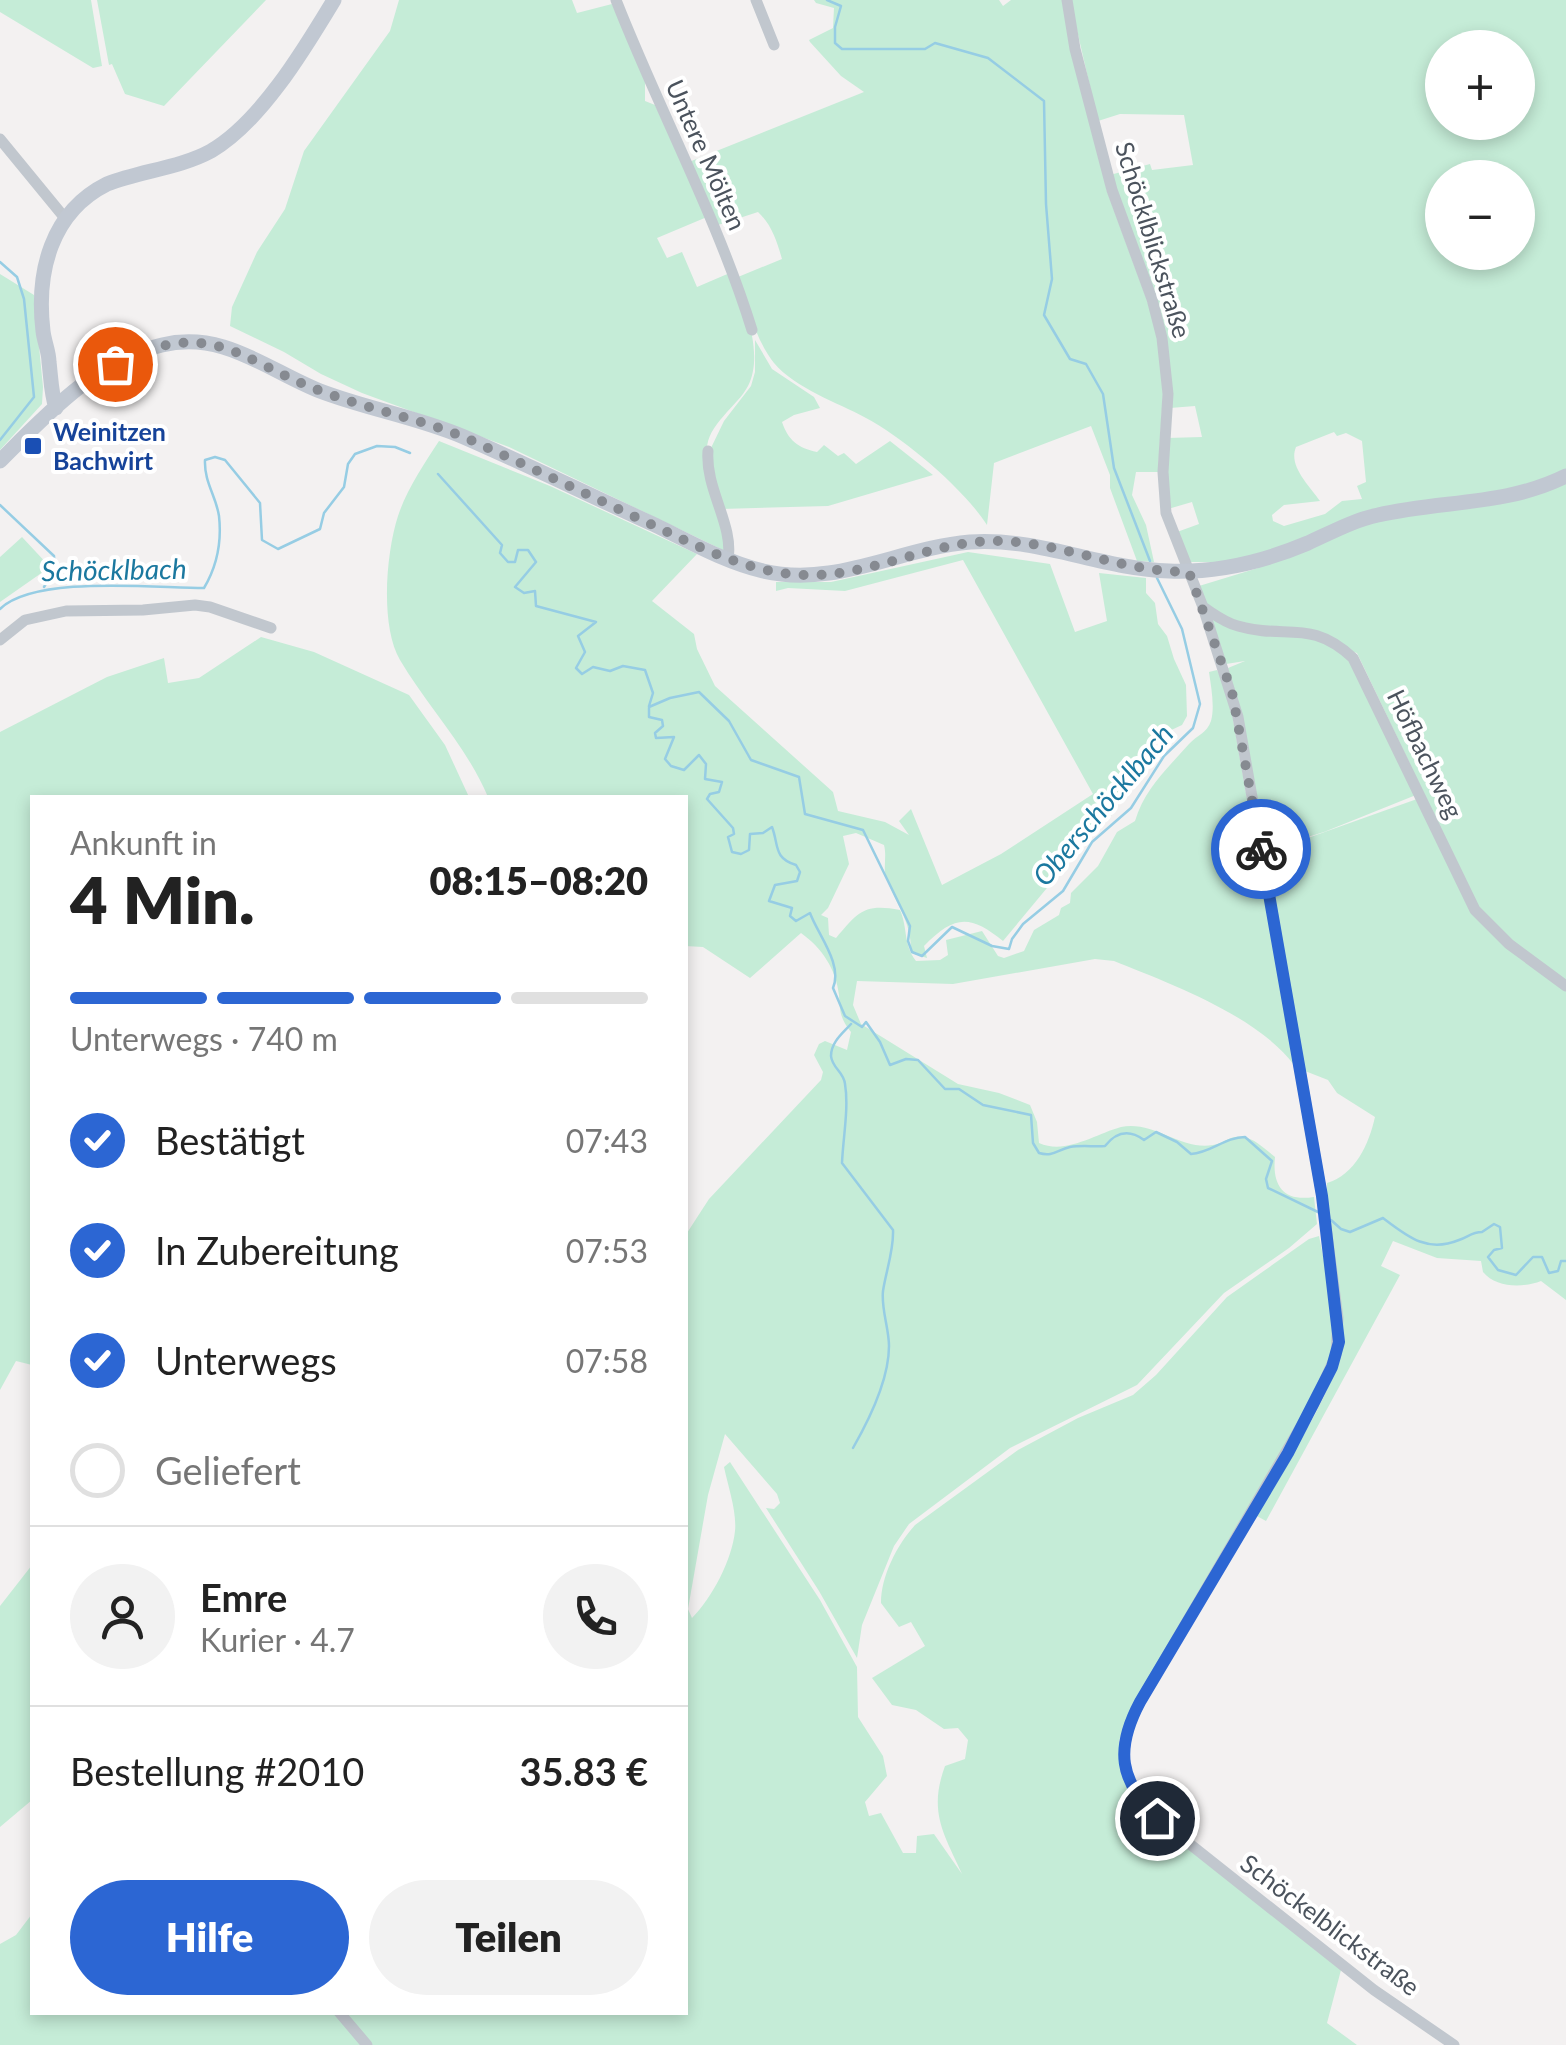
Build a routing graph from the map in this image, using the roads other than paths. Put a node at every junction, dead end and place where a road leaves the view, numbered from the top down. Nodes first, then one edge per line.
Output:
1 (334, 0) edge
2 (616, 0) edge
3 (756, 0) edge
4 (1067, 0) edge
5 (774, 44) dead end
6 (0, 139) edge
7 (64, 217) junction
8 (752, 330) dead end
9 (50, 363) junction
10 (72, 394) junction
11 (56, 408) junction
12 (708, 450) dead end
13 (0, 461) edge
14 (1566, 476) edge
15 (728, 559) junction
16 (1189, 572) junction
17 (1203, 606) junction
18 (271, 628) dead end
19 (0, 640) edge
20 (1566, 986) edge
21 (1322, 1196) joint
22 (342, 2015) edge
23 (367, 2045) edge
24 (1454, 2045) edge

1 - 7 main road
2 - 8 street, Untere Mölten
3 - 5 street
4 - 16 street, Schöcklblickstraße
6 - 7 street
7 - 9 main road
9 - 10 main road
9 - 11 main road
10 - 11 main road
10 - 15 main road
11 - 13 main road
12 - 15 street
14 - 16 main road
15 - 16 main road
16 - 17 street, Schöcklblickstraße
17 - 20 street, Höfbachweg
17 - 21 street, Schöcklblickstraße
18 - 19 street
21 - 24 street, Schöckelblickstraße
22 - 23 street

